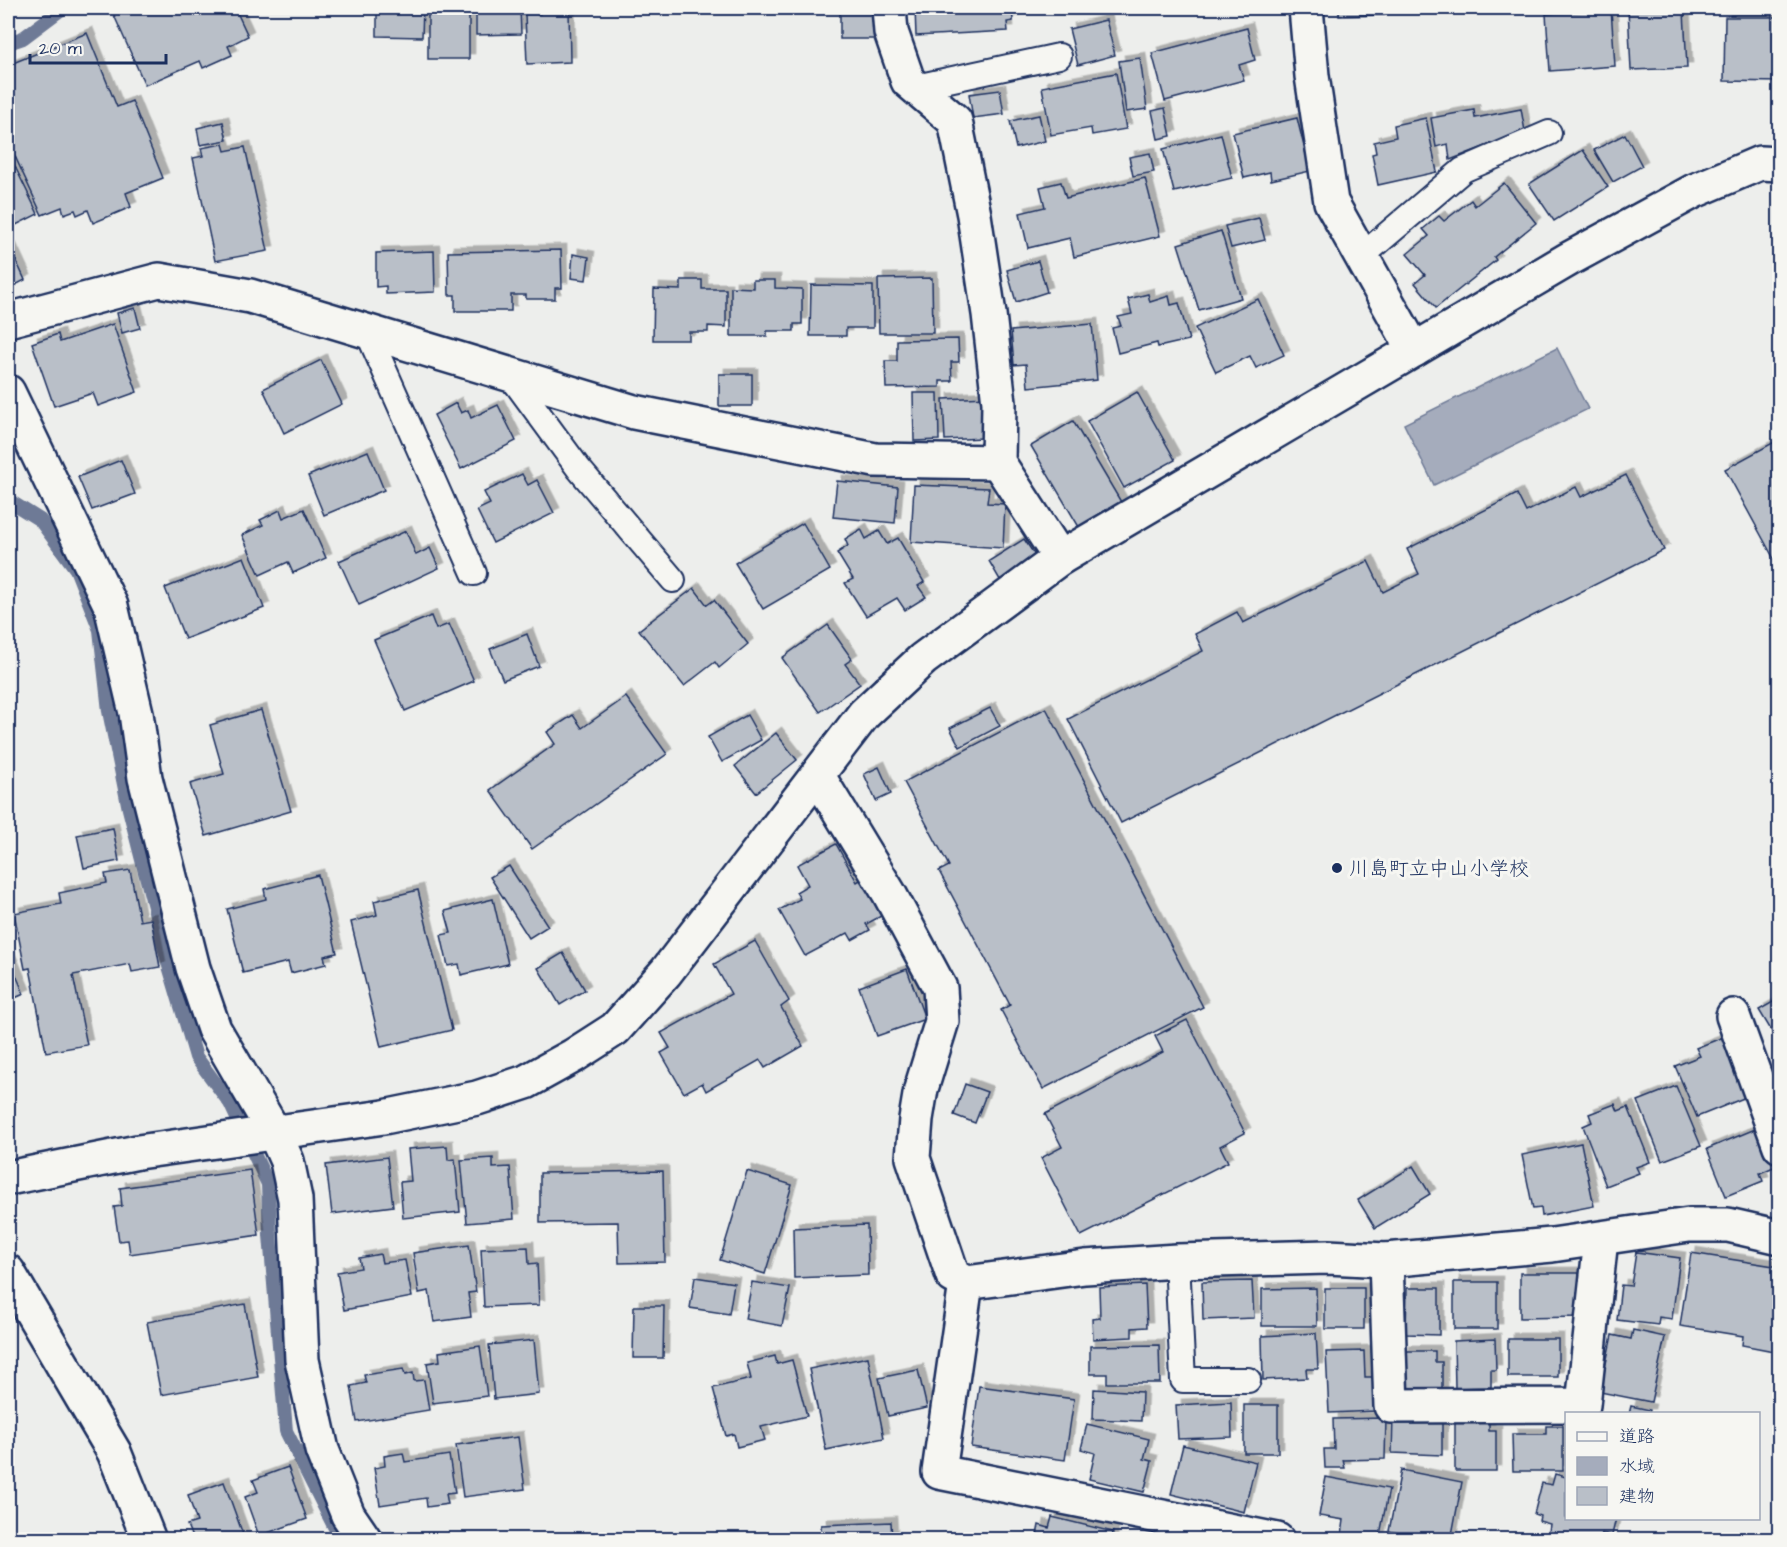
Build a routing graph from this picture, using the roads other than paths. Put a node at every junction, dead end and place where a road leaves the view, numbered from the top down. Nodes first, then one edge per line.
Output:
1 (890, 8) edge
2 (1306, 8) edge
3 (1059, 56) dead end
4 (916, 87) junction
5 (1549, 133) dead end
6 (1779, 164) edge
7 (1362, 256) junction
8 (8, 320) edge
9 (368, 333) junction
10 (1414, 350) junction
11 (510, 375) junction
12 (8, 392) edge
13 (998, 462) junction
14 (1060, 558) junction
15 (474, 573) dead end
16 (672, 580) dead end
17 (818, 776) junction
18 (1733, 1016) dead end
19 (274, 1132) junction
20 (1779, 1146) edge
21 (8, 1178) edge
22 (1779, 1237) edge
23 (1601, 1239) junction
24 (1386, 1260) junction
25 (1177, 1261) junction
26 (8, 1272) edge
27 (966, 1283) junction
28 (1248, 1380) dead end
29 (149, 1539) edge
30 (365, 1539) edge
31 (1277, 1539) edge

1 - 4 street
2 - 7 street
3 - 4 lane
4 - 13 street
5 - 7 lane
6 - 10 street
7 - 10 street
8 - 9 street
9 - 11 street
9 - 15 lane
10 - 14 street
11 - 13 street
11 - 16 lane
12 - 19 street
13 - 14 street
14 - 17 street
17 - 19 street
17 - 27 street
18 - 20 street
19 - 21 street
19 - 30 street
22 - 23 street
23 - 24 street
23 - 24 street
24 - 25 street
25 - 27 street
25 - 28 lane
26 - 29 street
27 - 31 street

